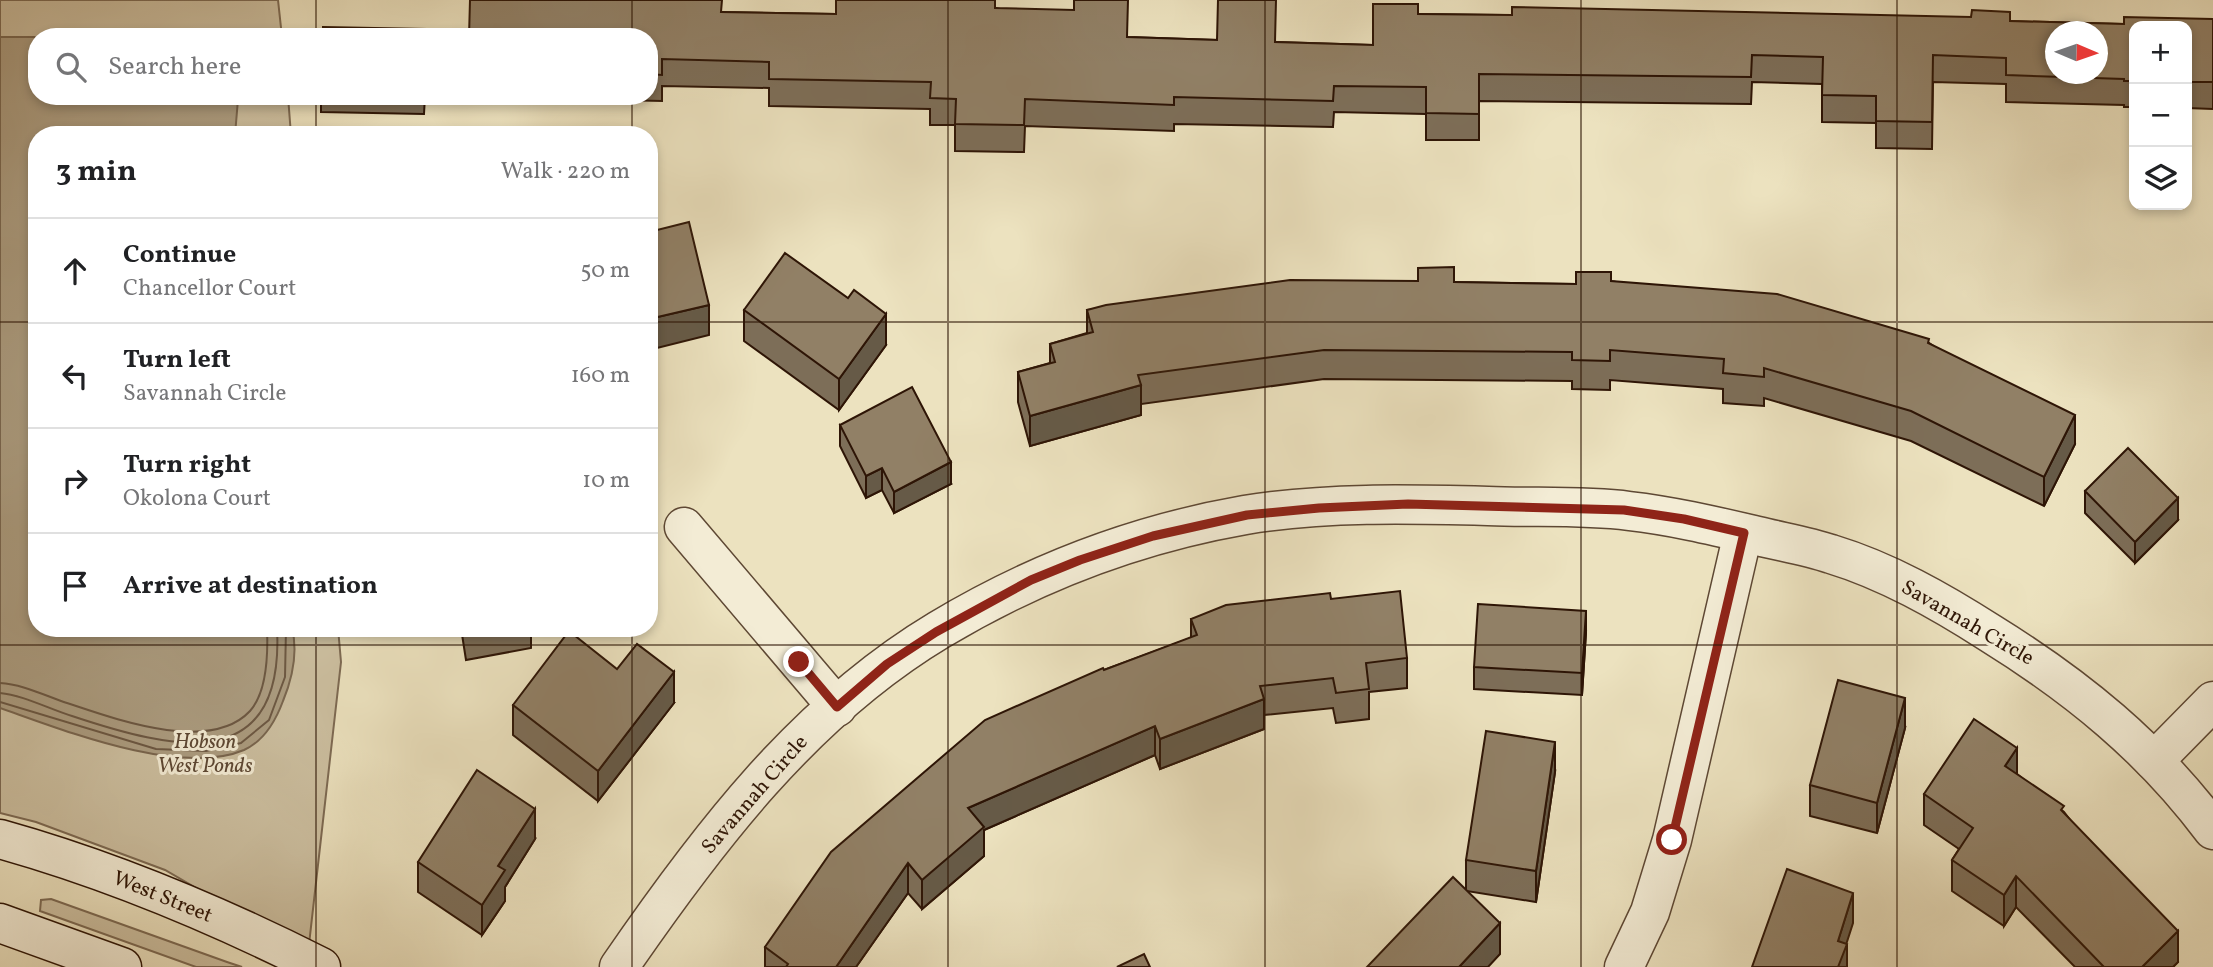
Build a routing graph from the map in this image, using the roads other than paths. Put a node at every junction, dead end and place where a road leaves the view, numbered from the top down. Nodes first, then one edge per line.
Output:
1 (684, 527) dead end
2 (1744, 533) junction
3 (2213, 701) edge
4 (837, 707) junction
5 (2154, 761) junction
6 (2213, 830) edge
7 (0, 839) edge
8 (0, 923) edge
9 (122, 967) edge
10 (321, 967) edge
11 (619, 967) edge
12 (1624, 967) edge

1 - 4 street
2 - 4 street, Savannah Circle
2 - 5 street, Savannah Circle
2 - 12 street
3 - 5 street
4 - 11 street, Savannah Circle
5 - 6 street, Savannah Circle
7 - 10 street, West Street
8 - 9 street

